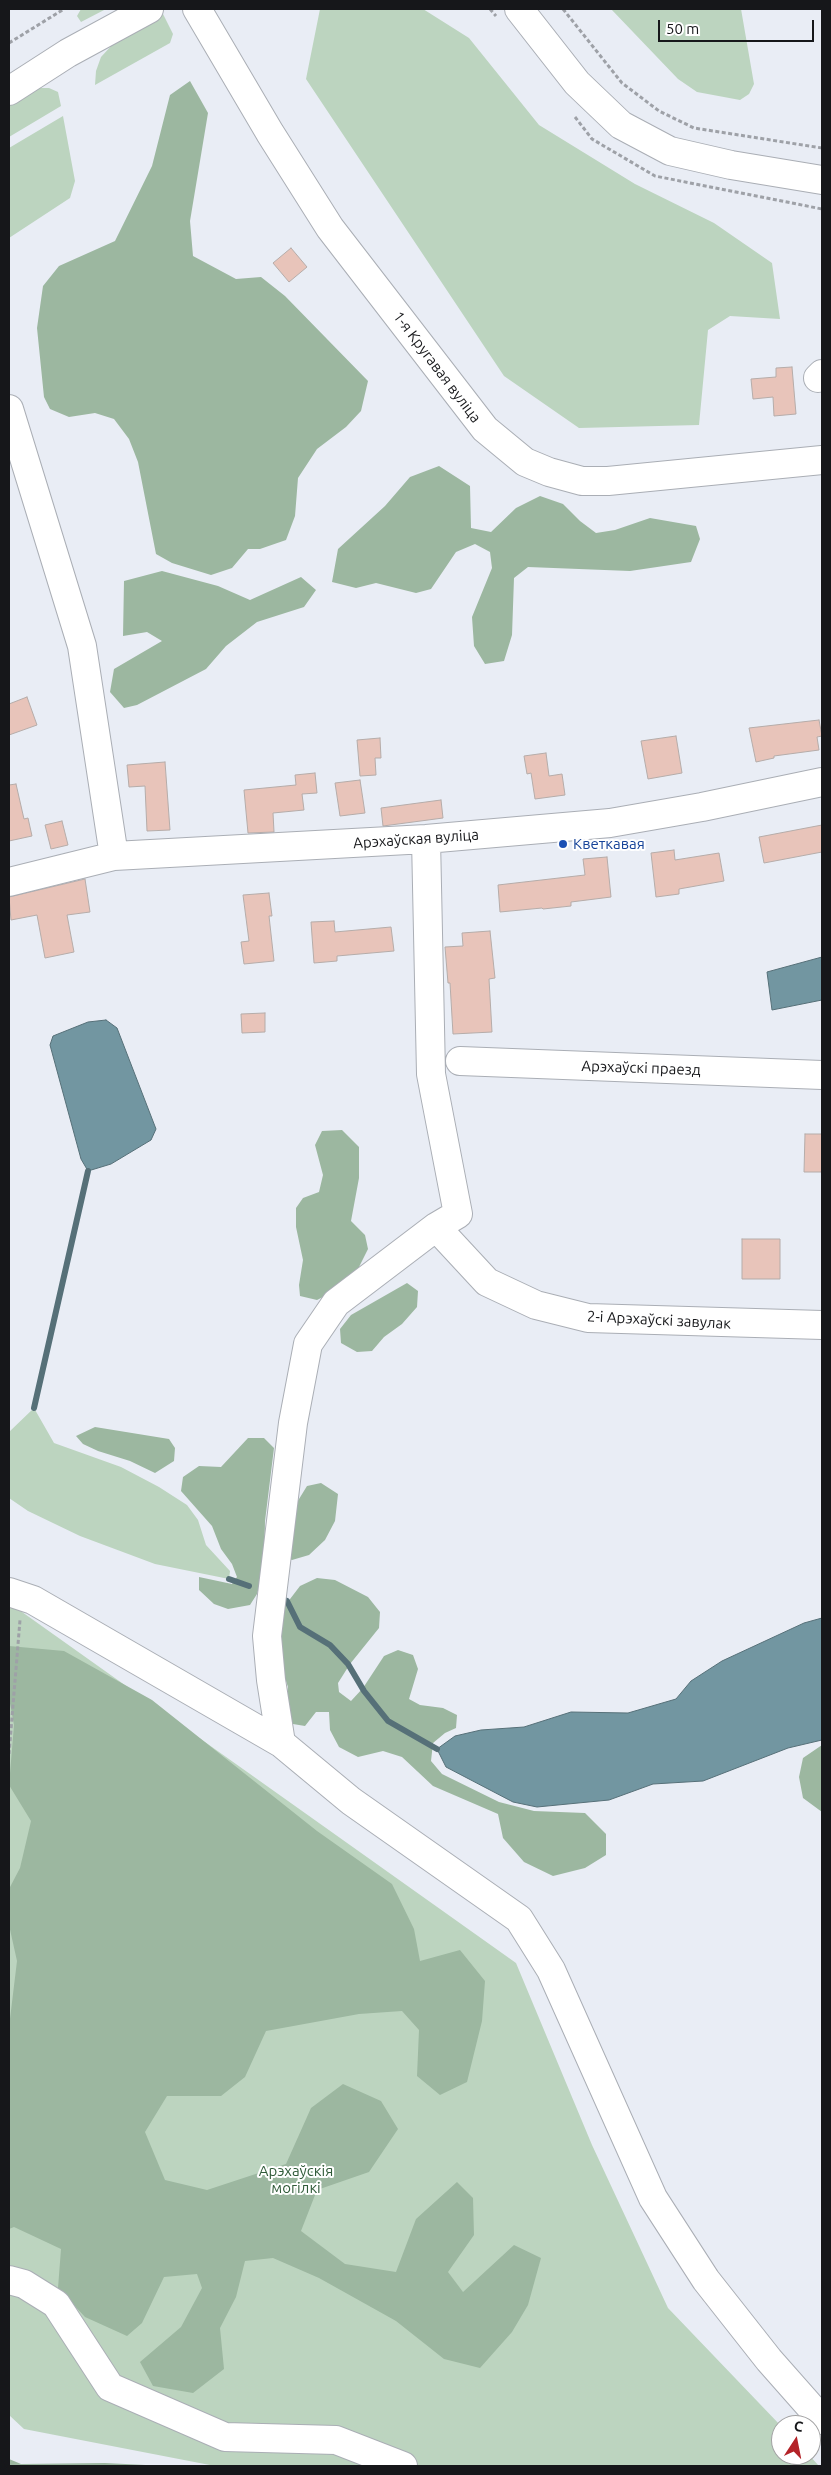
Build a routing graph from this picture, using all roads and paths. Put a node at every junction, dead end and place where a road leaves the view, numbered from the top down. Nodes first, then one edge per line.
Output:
1 (64, 9) edge
2 (149, 9) edge
3 (197, 9) edge
4 (519, 9) edge
5 (562, 9) edge
6 (9, 43) edge
7 (9, 90) edge
8 (822, 148) edge
9 (822, 180) edge
10 (9, 409) edge
11 (822, 460) edge
12 (822, 782) edge
13 (426, 839) junction
14 (114, 856) junction
15 (9, 882) edge
16 (460, 1061) dead end
17 (822, 1075) edge
18 (436, 1227) junction
19 (822, 1325) edge
20 (15, 1594) edge
21 (281, 1743) junction
22 (9, 1754) edge
23 (9, 2280) edge
24 (822, 2420) edge
25 (403, 2466) edge

1 - 6 path
2 - 7 street
3 - 11 street, 1-я Кругавая вуліца
4 - 9 street
5 - 8 path
10 - 14 street
12 - 13 street, Арэхаўская вуліца
13 - 14 street, Арэхаўская вуліца
13 - 18 street
14 - 15 street, Арэхаўская вуліца
16 - 17 street, Арэхаўскі праезд
18 - 19 street, 2-і Арэхаўскі завулак
18 - 21 street
20 - 21 street
20 - 22 path
21 - 24 street
23 - 25 street

